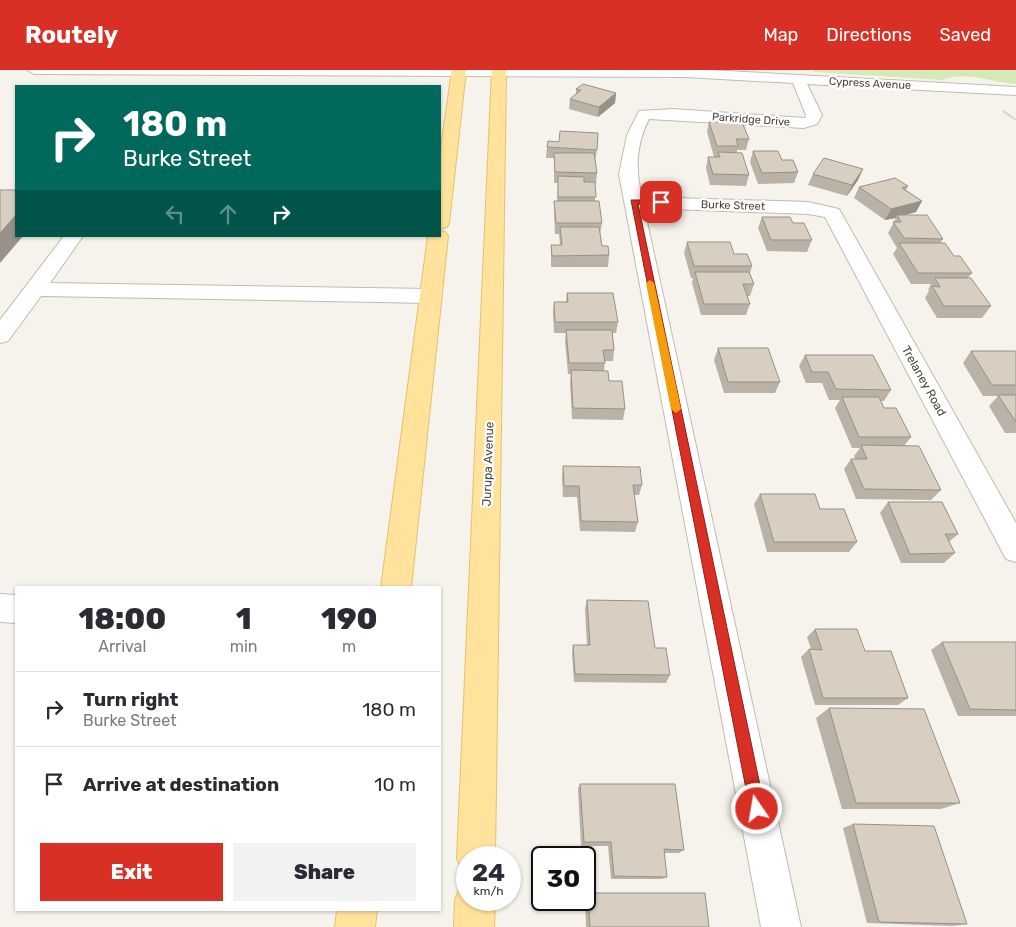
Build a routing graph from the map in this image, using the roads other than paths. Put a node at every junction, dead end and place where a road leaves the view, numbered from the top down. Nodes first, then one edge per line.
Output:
1 (34, 70) edge
2 (76, 70) edge
3 (219, 71) edge
4 (499, 71) edge
5 (458, 72) edge
6 (685, 72) edge
7 (798, 80) junction
8 (63, 83) dead end
9 (1016, 91) edge
10 (634, 202) junction
11 (832, 213) joint
12 (441, 215) edge
13 (73, 237) edge
14 (438, 237) edge
15 (35, 289) junction
16 (431, 296) junction
17 (0, 336) edge
18 (1016, 550) edge
19 (396, 586) edge
20 (0, 608) edge
21 (15, 609) edge
22 (476, 846) edge
23 (357, 911) edge
24 (474, 911) edge
25 (355, 927) edge
26 (474, 927) edge
27 (781, 927) edge

1 - 2 street, Cypress Avenue
2 - 3 street, Cypress Avenue
2 - 8 street
3 - 5 street, Cypress Avenue
4 - 5 street, Cypress Avenue
4 - 6 street, Cypress Avenue
4 - 22 main road, Jurupa Avenue
5 - 12 main road
6 - 7 street, Cypress Avenue
7 - 9 street, Cypress Avenue
7 - 10 street, Parkridge Drive
10 - 11 street, Burke Street
10 - 27 street
11 - 18 street, Trelaney Road
13 - 15 street
14 - 16 main road
15 - 16 street
15 - 17 street
16 - 19 main road
20 - 21 street
23 - 25 main road
24 - 26 main road

